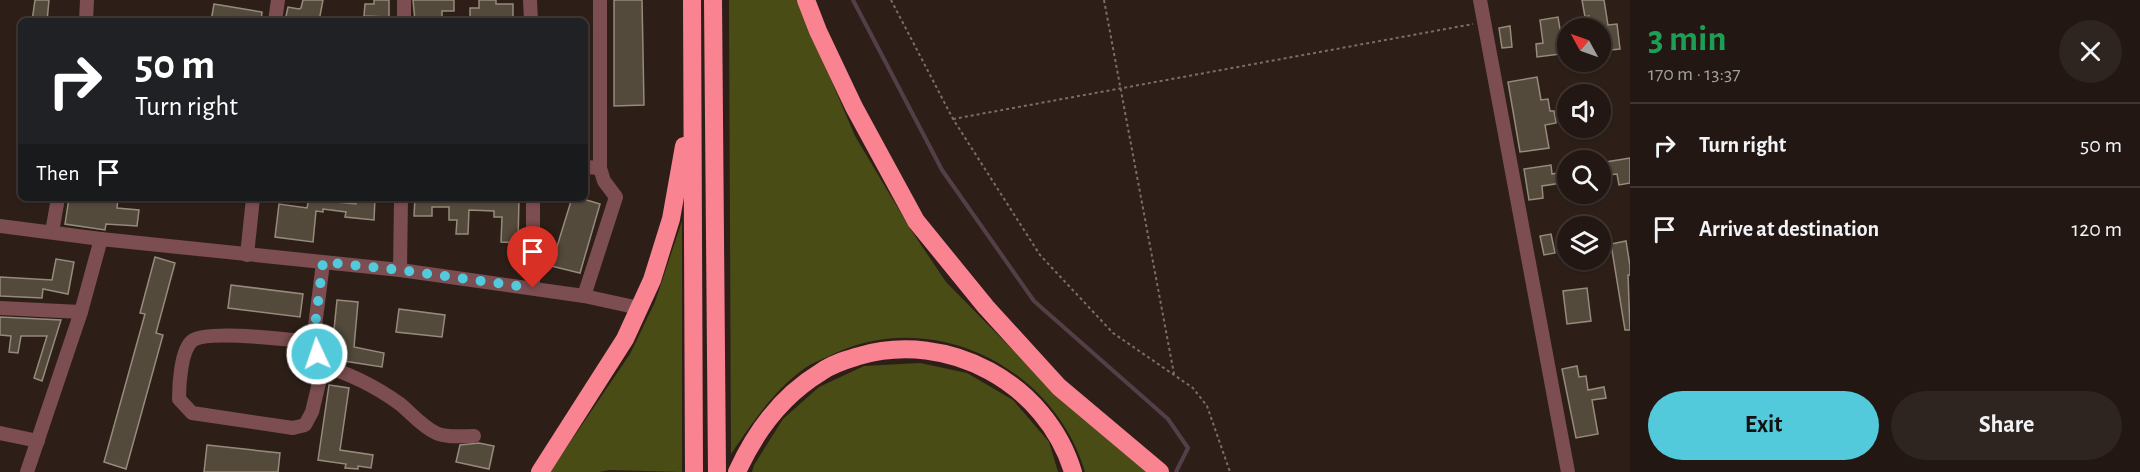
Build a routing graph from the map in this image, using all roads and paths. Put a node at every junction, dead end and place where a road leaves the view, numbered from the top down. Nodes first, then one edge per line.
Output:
1 (87, 0) edge
2 (278, 0) edge
3 (404, 0) edge
4 (531, 0) edge
5 (600, 0) edge
6 (684, 0) edge
7 (692, 0) edge
8 (713, 0) edge
9 (806, 0) edge
10 (891, 0) edge
11 (1104, 0) edge
12 (1480, 0) edge
13 (86, 18) edge
14 (275, 18) edge
15 (404, 18) edge
16 (531, 18) edge
17 (1474, 24) dead end
18 (692, 67) junction
19 (1120, 89) junction
20 (953, 119) junction
21 (588, 167) edge
22 (600, 168) junction
23 (57, 201) edge
24 (253, 201) edge
25 (401, 201) edge
26 (533, 201) edge
27 (0, 226) edge
28 (52, 232) junction
29 (101, 239) junction
30 (246, 255) junction
31 (323, 262) junction
32 (400, 270) junction
33 (533, 288) junction
34 (584, 296) junction
35 (0, 308) edge
36 (639, 309) junction
37 (81, 312) junction
38 (313, 342) junction
39 (320, 365) junction
40 (1174, 374) junction
41 (0, 433) edge
42 (474, 436) dead end
43 (38, 441) junction
44 (27, 472) edge
45 (540, 472) edge
46 (694, 472) edge
47 (717, 472) edge
48 (737, 472) edge
49 (1073, 472) edge
50 (1160, 472) edge
51 (1230, 472) edge
52 (1568, 472) edge

1 - 13 street
2 - 14 street
3 - 15 street
4 - 16 street
5 - 22 street
6 - 18 street
7 - 18 highway
8 - 47 highway
9 - 50 highway
10 - 20 path
11 - 19 path
12 - 52 street
17 - 19 path
18 - 36 highway
18 - 46 highway
19 - 20 path
19 - 40 path
20 - 40 path
21 - 22 street
22 - 34 street
23 - 28 street
24 - 30 street
25 - 32 street
26 - 33 street
27 - 28 street
28 - 29 street
29 - 30 street
29 - 37 street
30 - 31 street
31 - 32 street
31 - 38 street
32 - 33 street
33 - 34 street
34 - 36 street
35 - 37 street
36 - 45 highway
37 - 43 street
38 - 39 street
38 - 39 street
39 - 42 street
40 - 51 path
41 - 43 street
43 - 44 street
48 - 49 highway

